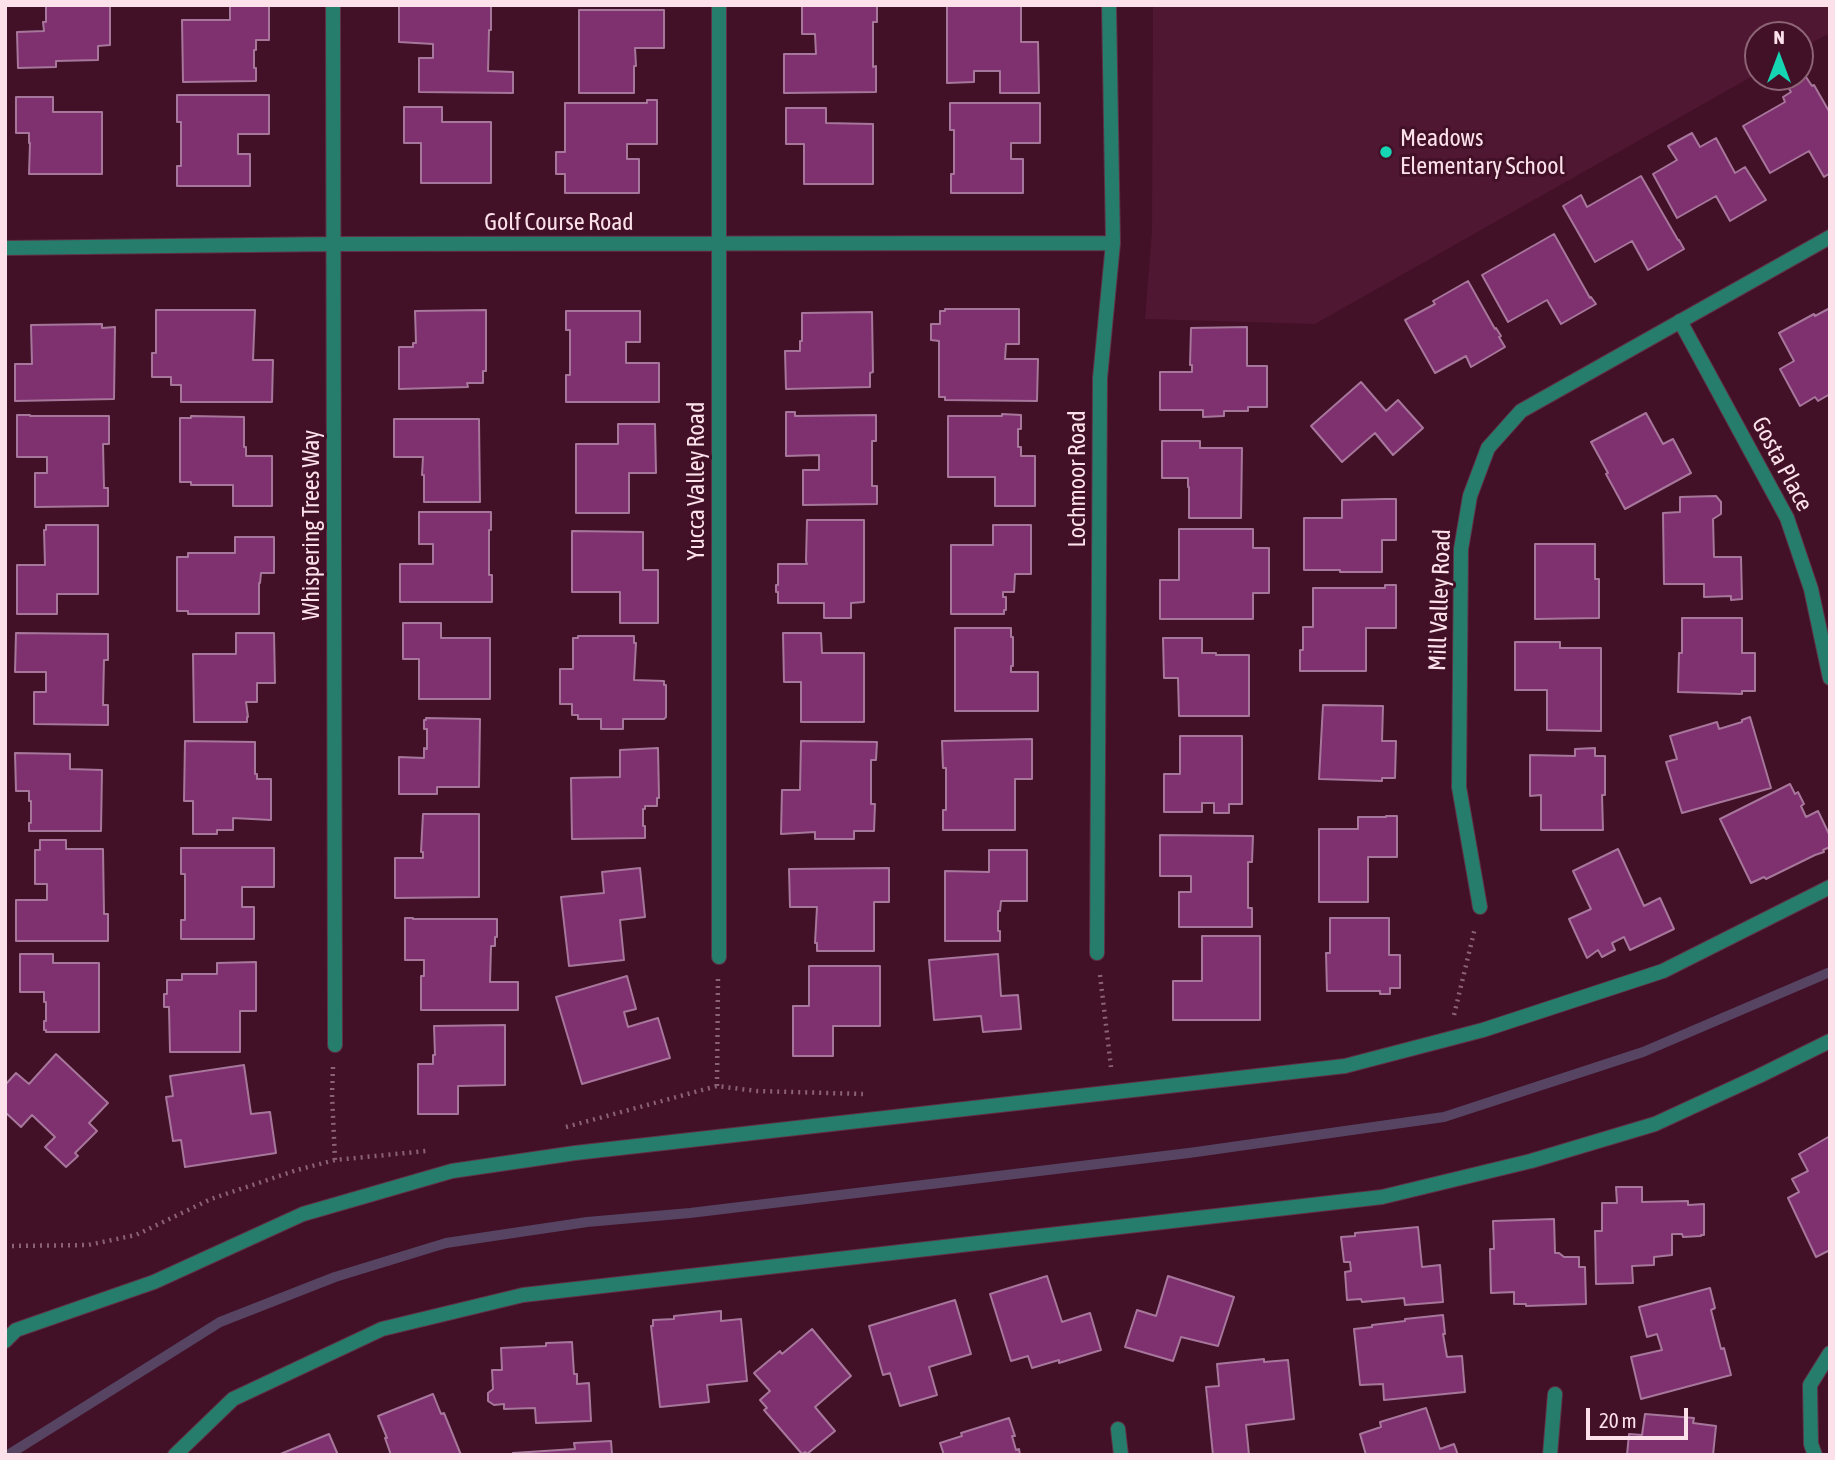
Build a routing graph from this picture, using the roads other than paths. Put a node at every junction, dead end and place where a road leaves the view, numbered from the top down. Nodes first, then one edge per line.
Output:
1 (333, 5) edge
2 (719, 5) edge
3 (1110, 5) edge
4 (1830, 236) edge
5 (1113, 243) junction
6 (332, 244) junction
7 (719, 244) junction
8 (5, 248) edge
9 (1680, 321) junction
10 (1830, 678) edge
11 (1830, 887) edge
12 (1480, 907) road end
13 (1097, 953) road end
14 (719, 957) road end
15 (1830, 1041) edge
16 (335, 1045) road end
17 (5, 1340) edge
18 (1830, 1353) edge
19 (1555, 1394) dead end
20 (1118, 1429) dead end
21 (175, 1455) edge
22 (1121, 1455) edge
23 (1550, 1455) edge
24 (1815, 1455) edge

1 - 6 street, Whispering Trees Way
2 - 7 street, Yucca Valley Road
3 - 5 street, Lochmoor Road
4 - 9 street, Mill Valley Road
5 - 7 street, Golf Course Road
5 - 13 street, Lochmoor Road
6 - 7 street, Golf Course Road
6 - 8 street, Golf Course Road
6 - 16 street, Whispering Trees Way
7 - 14 street, Yucca Valley Road
9 - 10 street, Gosta Place
9 - 12 street, Mill Valley Road
11 - 17 street
15 - 21 street
18 - 24 street
19 - 23 street
20 - 22 street

